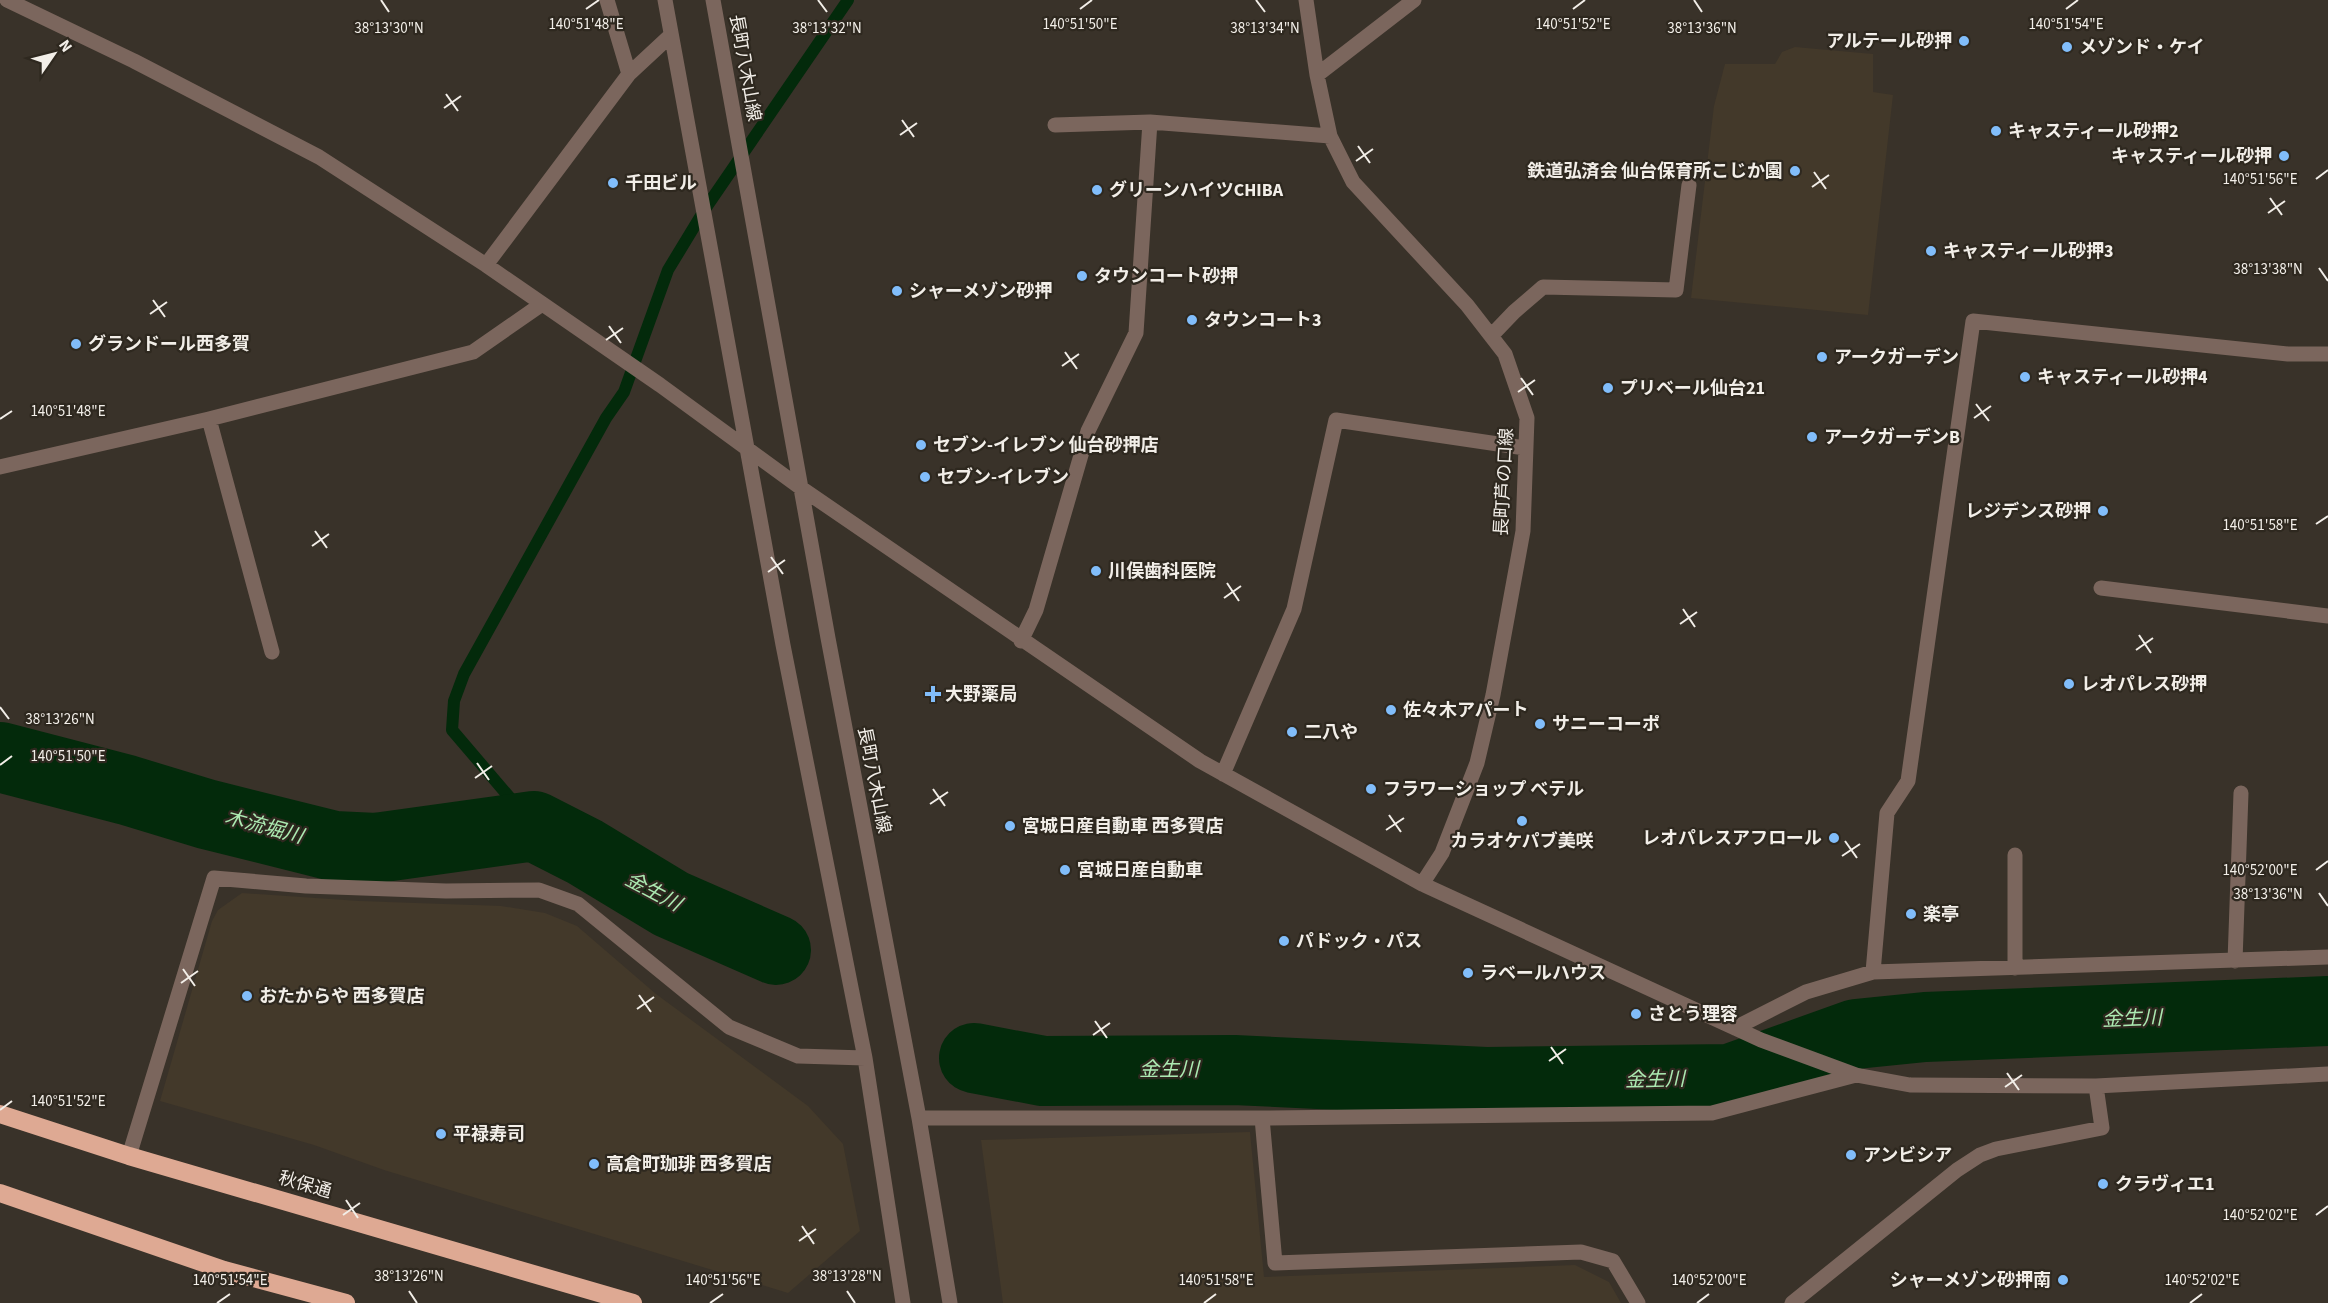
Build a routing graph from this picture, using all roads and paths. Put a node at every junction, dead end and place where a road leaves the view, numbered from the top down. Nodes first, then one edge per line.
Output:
1 (7, 0) edge
2 (607, 0) edge
3 (665, 0) edge
4 (713, 0) edge
5 (1306, 0) edge
6 (1414, 0) edge
7 (671, 35) junction
8 (629, 74) junction
9 (1317, 75) junction
10 (1150, 122) junction
11 (1055, 125) dead end
12 (1330, 136) junction
13 (1689, 185) dead end
14 (486, 265) junction
15 (542, 304) junction
16 (1491, 336) junction
17 (2328, 354) edge
18 (209, 419) junction
19 (1525, 448) junction
20 (747, 450) junction
21 (0, 466) edge
22 (801, 488) junction
23 (2101, 588) dead end
24 (2328, 616) edge
25 (1021, 640) junction
26 (272, 652) dead end
27 (1223, 774) junction
28 (2241, 794) dead end
29 (2015, 855) dead end
30 (1422, 884) junction
31 (2328, 957) edge
32 (2235, 960) junction
33 (2015, 968) junction
34 (1873, 972) junction
35 (1735, 1028) junction
36 (865, 1058) junction
37 (2328, 1074) edge
38 (1856, 1075) junction
39 (2096, 1086) junction
40 (0, 1114) edge
41 (919, 1118) junction
42 (1262, 1118) junction
43 (129, 1156) junction
44 (0, 1192) edge
45 (346, 1303) edge
46 (633, 1303) edge
47 (903, 1303) edge
48 (950, 1303) edge
49 (1638, 1303) edge
50 (1792, 1303) edge

1 - 14 street
2 - 8 street
3 - 7 street
4 - 22 street, 長町八木山線
5 - 9 street, 長町芦の口線
6 - 9 street
7 - 8 street
7 - 20 street
8 - 14 street
9 - 12 street, 長町芦の口線
10 - 11 street
10 - 12 street
10 - 25 street
12 - 16 street, 長町芦の口線
13 - 16 street
14 - 15 street
15 - 18 street
15 - 20 street
16 - 19 street, 長町芦の口線
17 - 34 street
18 - 21 street
18 - 26 street
19 - 27 street
19 - 30 street, 長町芦の口線
20 - 22 street
20 - 36 street
22 - 25 street
22 - 41 street, 長町八木山線
23 - 24 street
25 - 27 street
27 - 30 street
28 - 32 street
29 - 33 street
30 - 35 street
31 - 32 street
32 - 33 street
33 - 34 street
34 - 35 street
35 - 38 street
36 - 43 street
36 - 47 street
37 - 39 street
38 - 39 street
38 - 42 street
39 - 50 street
40 - 43 highway, 秋保通
41 - 42 street
41 - 48 street, 長町八木山線
42 - 49 street
43 - 46 highway, 秋保通
44 - 45 highway

